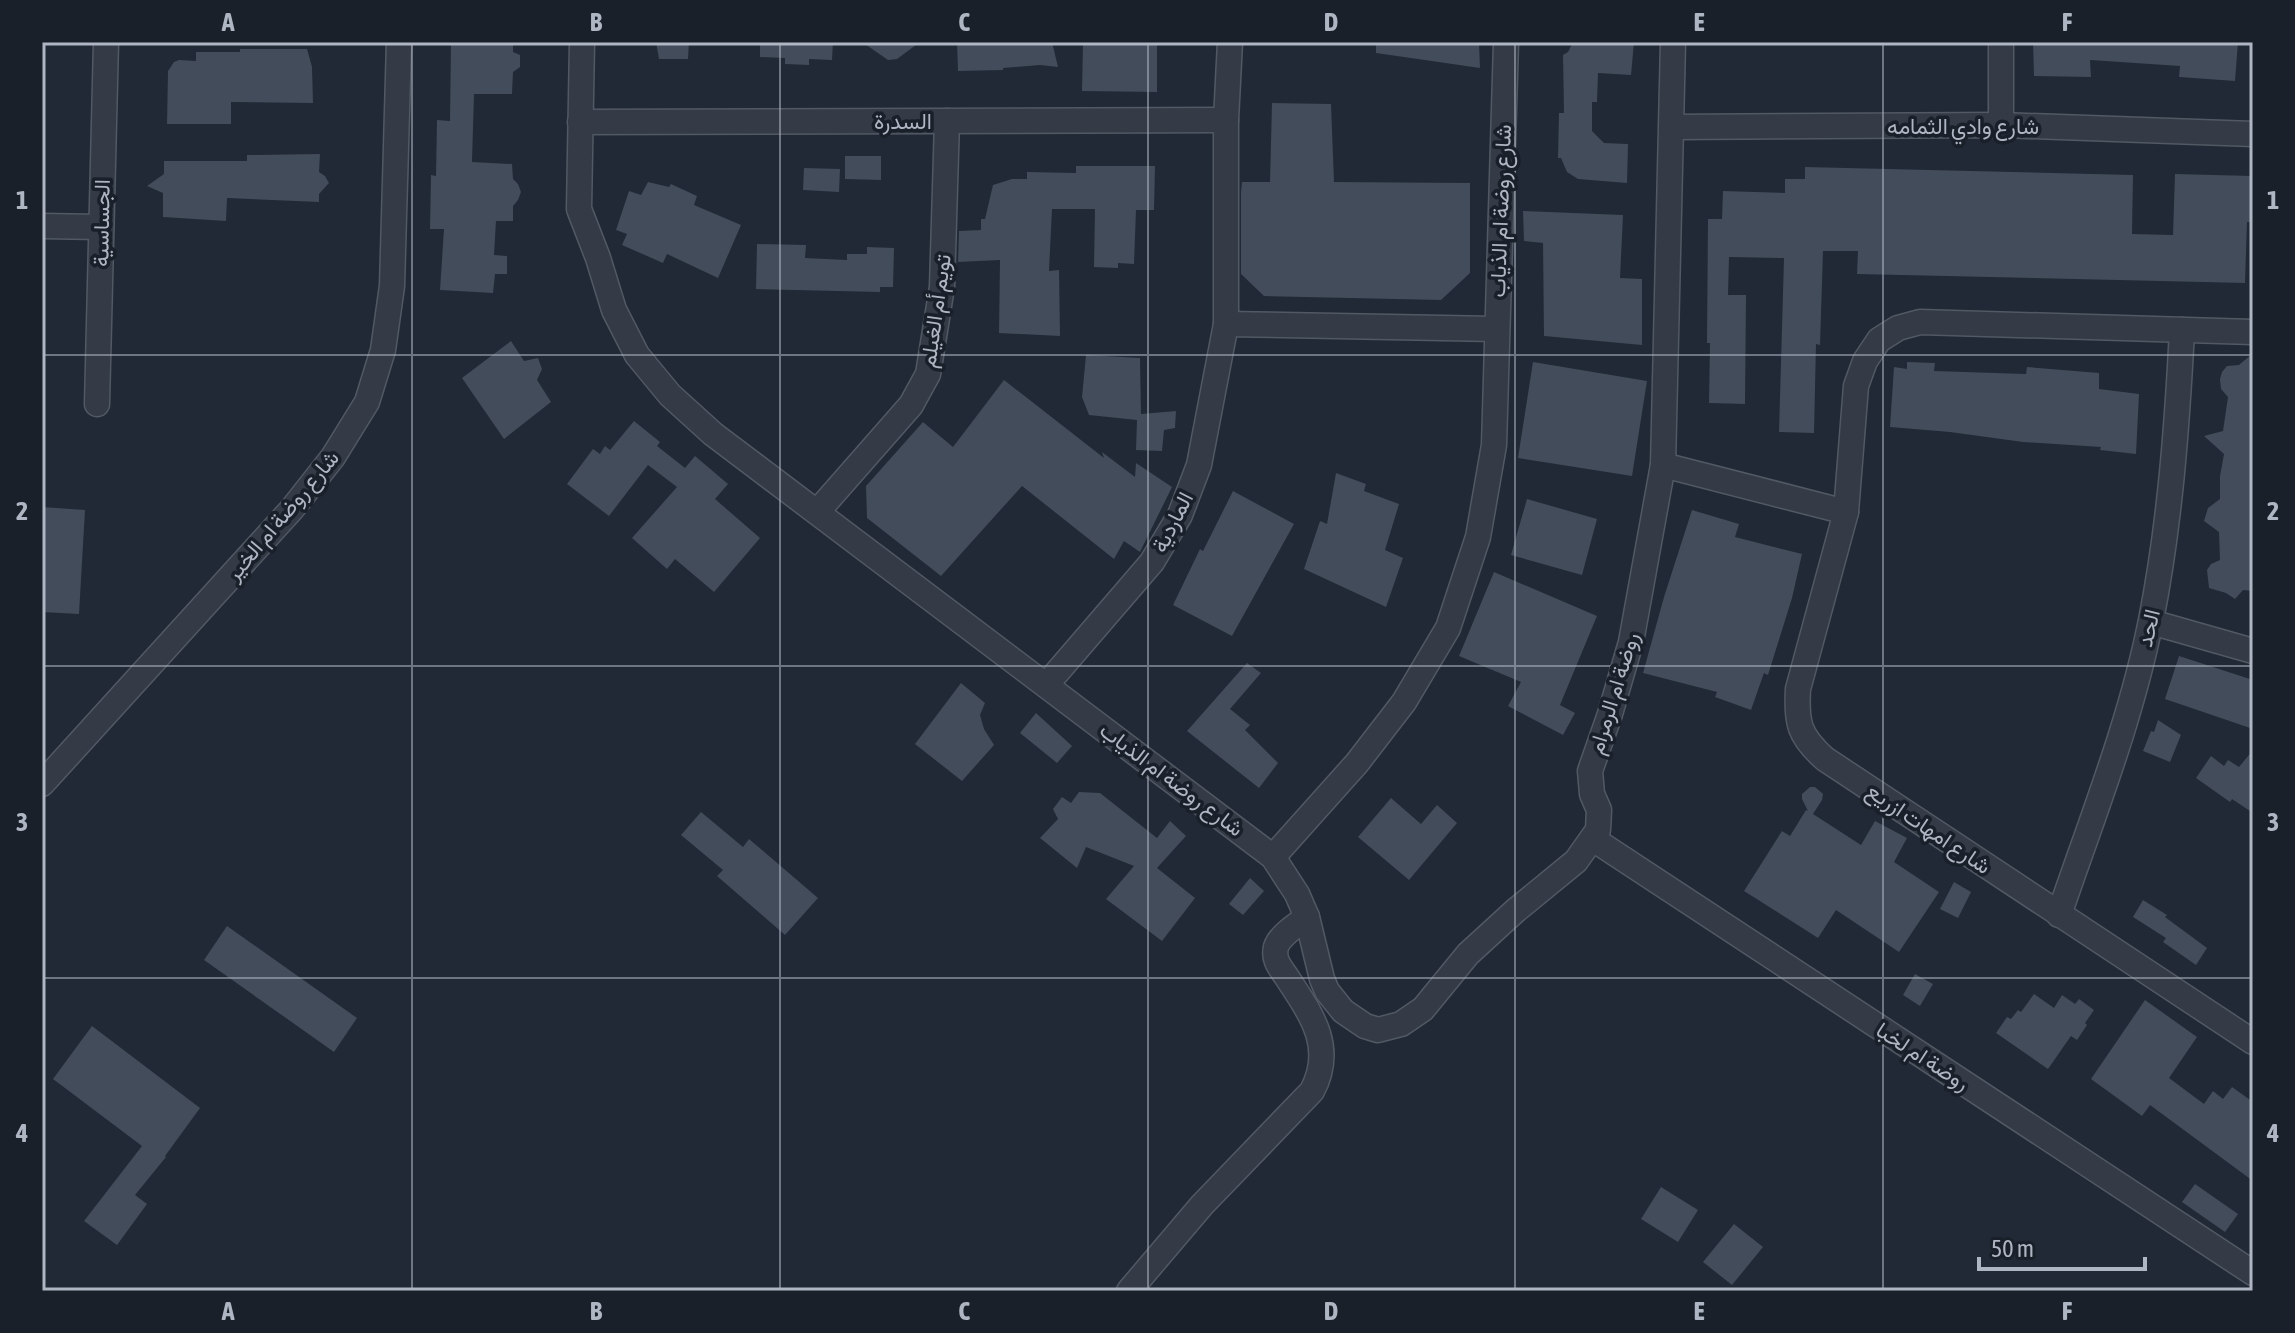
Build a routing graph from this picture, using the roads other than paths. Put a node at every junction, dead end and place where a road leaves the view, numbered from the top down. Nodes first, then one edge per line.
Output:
1 (106, 42) edge
2 (399, 42) edge
3 (582, 42) edge
4 (1230, 42) edge
5 (1506, 42) edge
6 (1673, 42) edge
7 (2001, 42) edge
8 (1226, 120) junction
9 (947, 121) junction
10 (580, 122) junction
11 (2001, 125) junction
12 (1672, 127) junction
13 (2253, 134) edge
14 (42, 226) edge
15 (101, 227) junction
16 (1226, 324) junction
17 (1496, 329) junction
18 (2182, 330) junction
19 (2253, 332) edge
20 (97, 404) dead end
21 (1663, 465) junction
22 (818, 511) junction
23 (1846, 512) junction
24 (2151, 622) junction
25 (2253, 651) edge
26 (1047, 684) junction
27 (42, 784) edge
28 (1593, 839) junction
29 (1273, 857) junction
30 (2059, 915) junction
31 (1307, 917) junction
32 (2253, 1042) edge
33 (2253, 1273) edge
34 (1129, 1291) edge

1 - 15 street, الجساسية
2 - 27 street, شارع روضة ام الخير
3 - 10 street, شارع روضة ام الذياب
4 - 8 street, الماردية
5 - 17 street, شارع روضة ام الذياب
6 - 12 street, روضة ام الرمرام
7 - 11 street
8 - 9 street, السدرة
8 - 16 street, الماردية
9 - 10 street, السدرة
9 - 22 street, تويم أم الغيلم
10 - 22 street, شارع روضة ام الذياب
11 - 12 street, شارع وادي الثمامه
11 - 13 street, شارع وادي الثمامه
12 - 21 street, روضة ام الرمرام
14 - 15 street
15 - 20 street, الجساسية
16 - 17 street
16 - 26 street, الماردية
17 - 29 street, شارع روضة ام الذياب
18 - 19 street, شارع امهات ازريع
18 - 23 street, شارع امهات ازريع
18 - 24 street, الحد
21 - 23 street
21 - 28 street, روضة ام الرمرام
22 - 26 street, شارع روضة ام الذياب
23 - 30 street, شارع امهات ازريع
24 - 25 street
24 - 30 street, الحد
26 - 29 street, شارع روضة ام الذياب
28 - 31 street
28 - 33 street, روضة ام لخبا
29 - 31 street
30 - 32 street, شارع امهات ازريع
31 - 34 street

